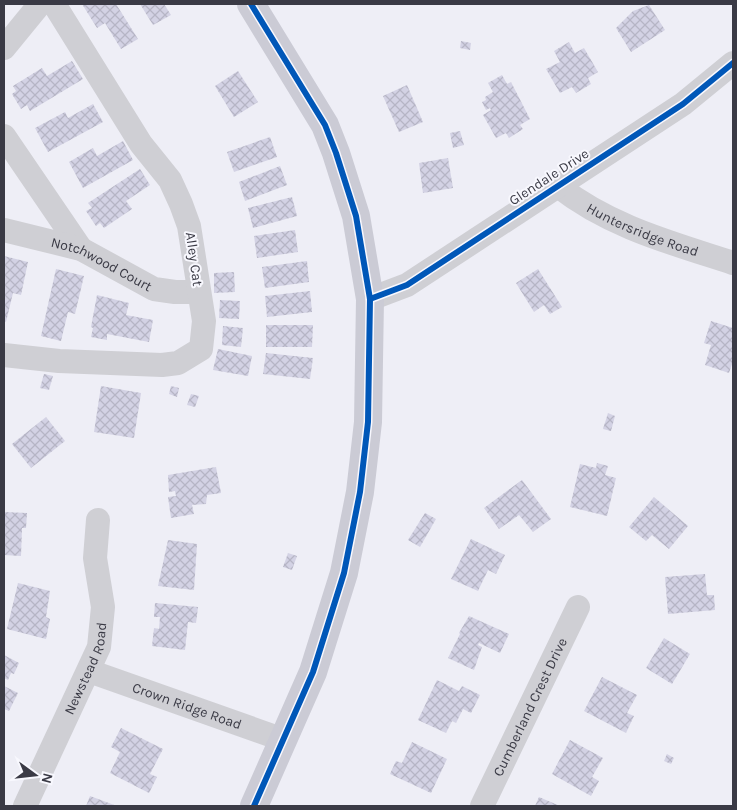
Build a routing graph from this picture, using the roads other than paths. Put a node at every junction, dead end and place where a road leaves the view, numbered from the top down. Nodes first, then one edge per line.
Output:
1 (40, 4) edge
2 (54, 4) edge
3 (251, 4) edge
4 (4, 48) edge
5 (733, 63) edge
6 (4, 136) edge
7 (558, 186) junction
8 (4, 230) edge
9 (81, 249) junction
10 (733, 263) edge
11 (198, 292) junction
12 (370, 299) junction
13 (4, 355) edge
14 (98, 520) dead end
15 (578, 607) dead end
16 (89, 671) junction
17 (284, 740) junction
18 (25, 806) edge
19 (254, 806) edge
20 (482, 806) edge

1 - 4 street
2 - 11 street, Alley Cat
3 - 12 main road
5 - 7 street, Glendale Drive
6 - 9 street
7 - 10 street, Huntersridge Road
7 - 12 street, Glendale Drive
8 - 9 street, Notchwood Court
9 - 11 street, Notchwood Court
11 - 13 street, Alley Cat
12 - 17 main road
14 - 16 street, Newstead Road
15 - 20 street, Cumberland Crest Drive
16 - 17 street, Crown Ridge Road
16 - 18 street, Newstead Road
17 - 19 main road

